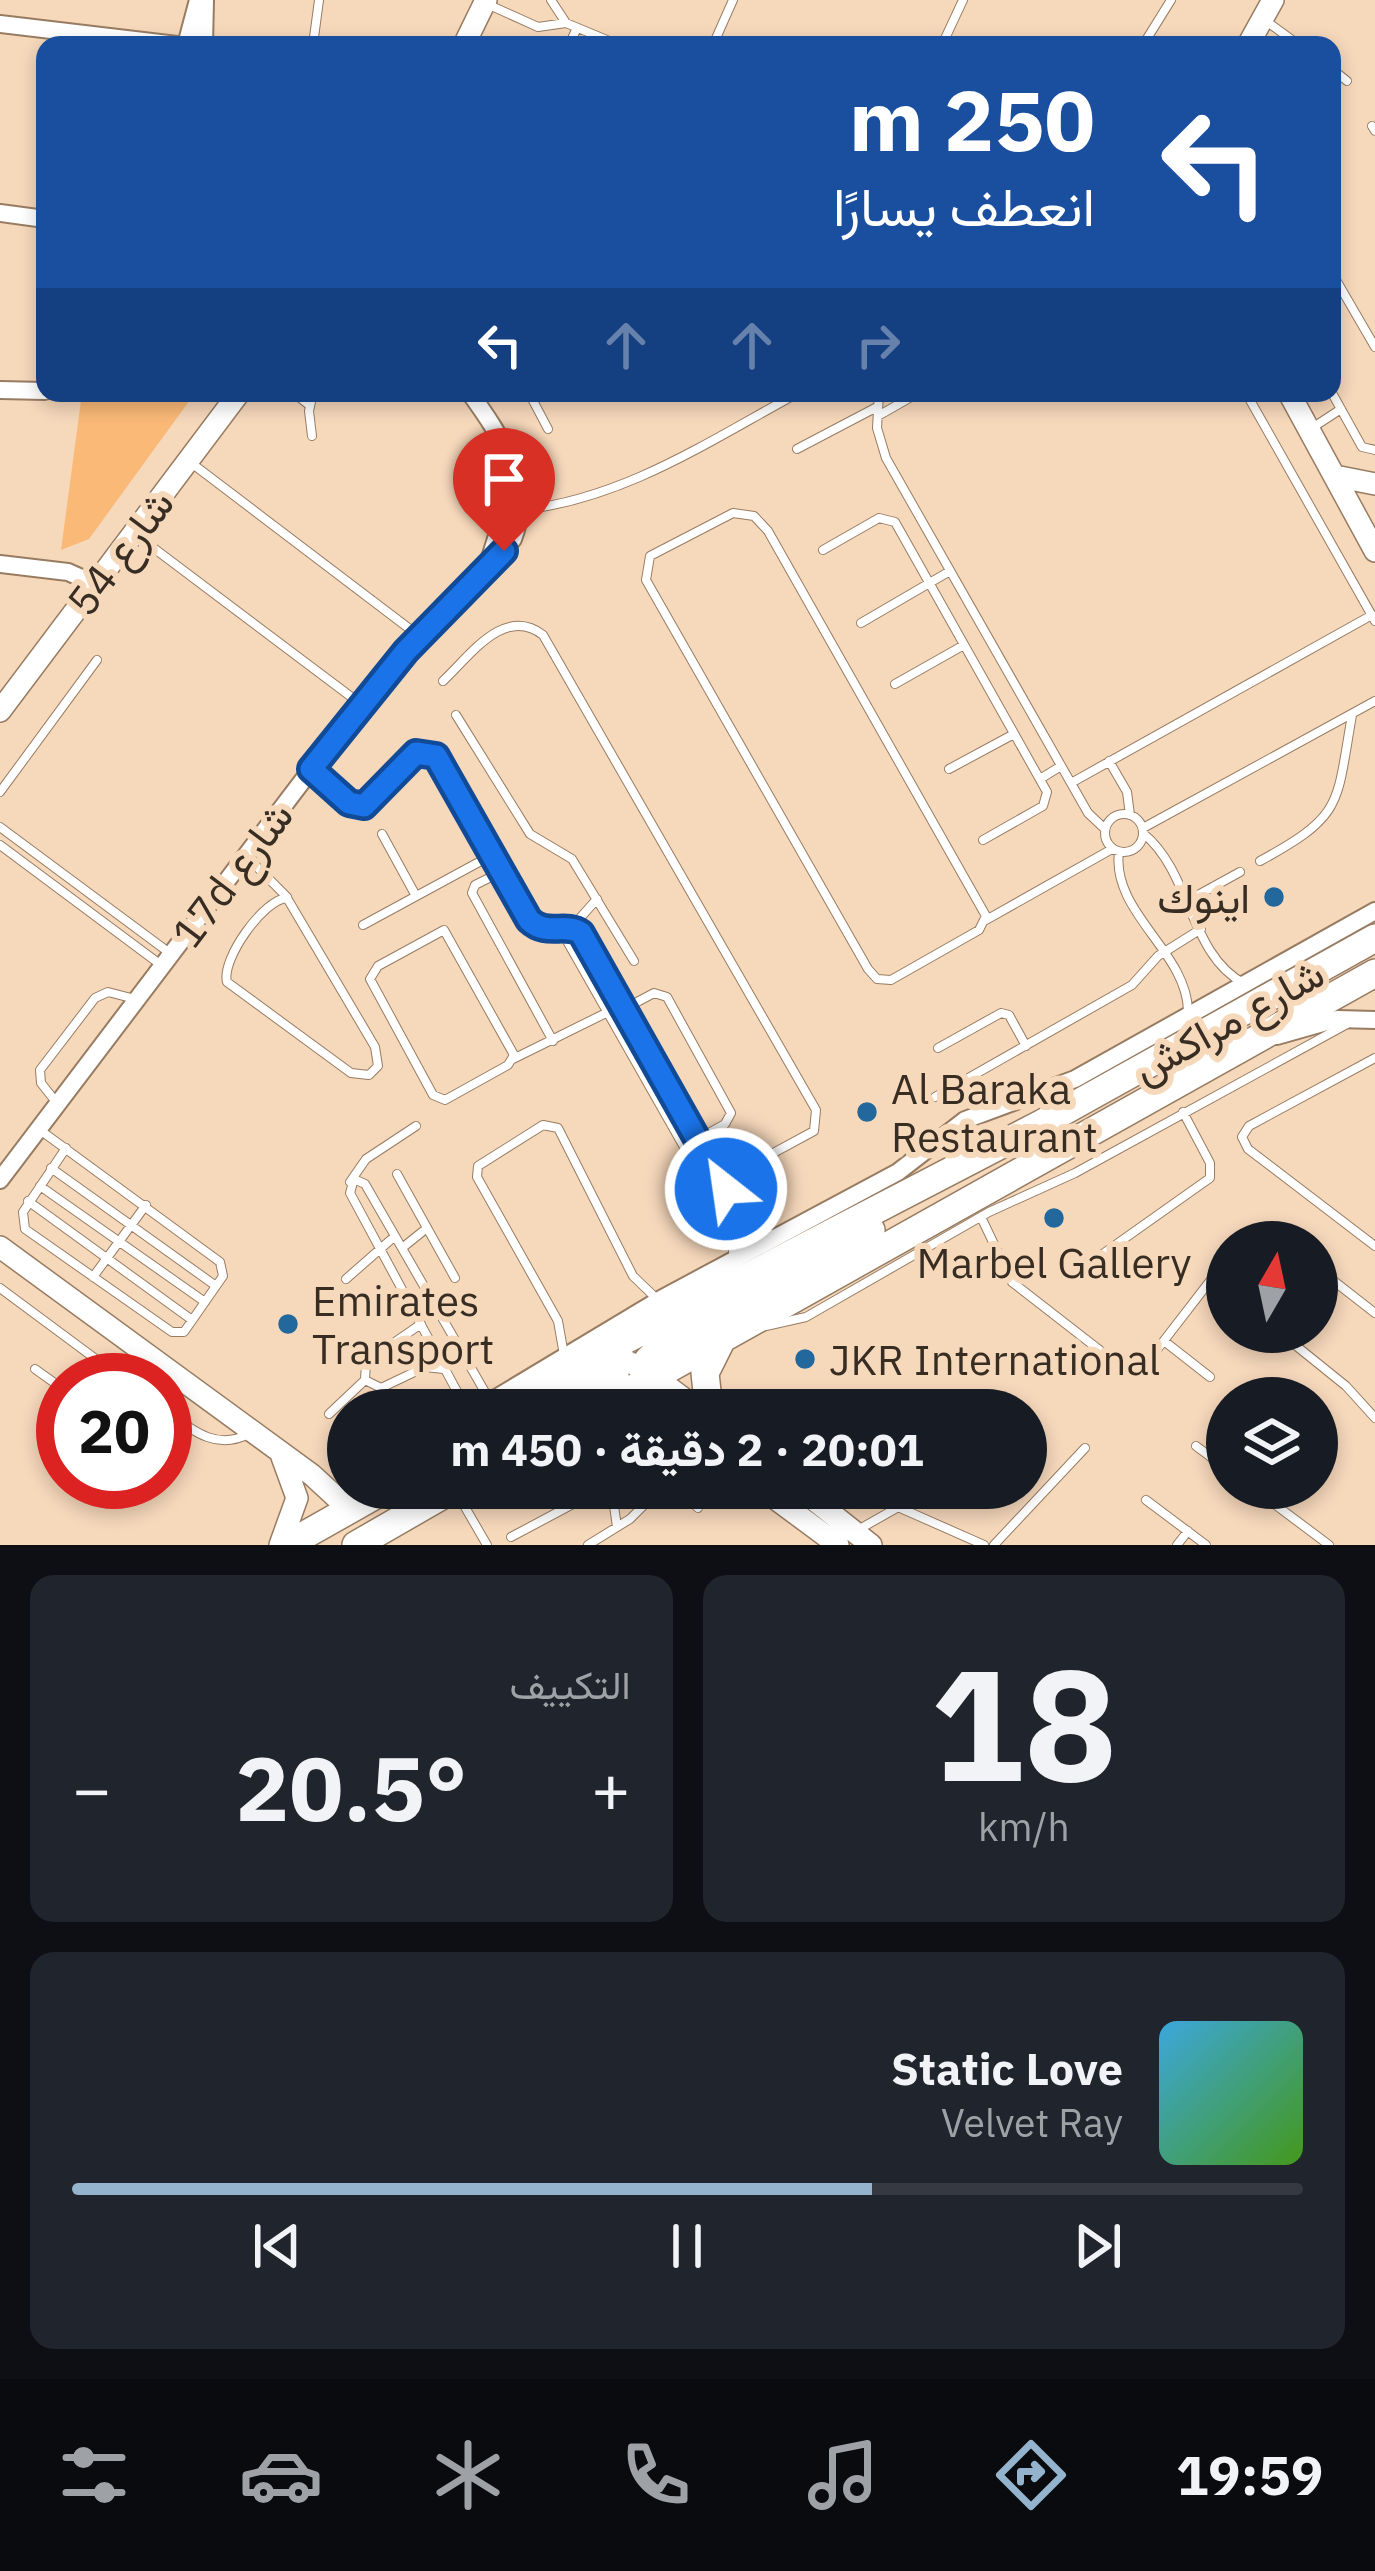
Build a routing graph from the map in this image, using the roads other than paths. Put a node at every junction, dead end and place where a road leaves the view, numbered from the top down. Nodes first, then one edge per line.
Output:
1 (201, 0) edge
2 (319, 0) edge
3 (551, 0) edge
4 (733, 0) edge
5 (963, 0) edge
6 (1171, 0) edge
7 (485, 2) edge
8 (1268, 9) edge
9 (566, 23) junction
10 (0, 24) edge
11 (577, 28) junction
12 (74, 36) edge
13 (186, 36) edge
14 (203, 36) edge
15 (314, 36) edge
16 (468, 36) edge
17 (573, 36) edge
18 (596, 36) edge
19 (717, 36) edge
20 (947, 36) edge
21 (1149, 36) edge
22 (1255, 36) edge
23 (1291, 36) edge
24 (1341, 76) edge
25 (1347, 80) dead end
26 (0, 213) edge
27 (36, 217) edge
28 (1341, 288) edge
29 (1375, 347) edge
30 (0, 390) edge
31 (36, 391) edge
32 (232, 402) edge
33 (305, 402) edge
34 (310, 402) edge
35 (476, 402) edge
36 (534, 402) edge
37 (781, 402) edge
38 (878, 402) edge
39 (899, 402) edge
40 (1251, 402) edge
41 (1294, 402) edge
42 (1337, 402) edge
43 (309, 405) junction
44 (1341, 410) junction
45 (877, 412) junction
46 (548, 429) dead end
47 (1309, 429) junction
48 (493, 430) junction
49 (312, 436) dead end
50 (797, 449) dead end
51 (1375, 450) edge
52 (189, 461) junction
53 (1335, 476) junction
54 (1375, 484) edge
55 (521, 510) junction
56 (1367, 514) edge
57 (134, 534) junction
58 (823, 550) dead end
59 (1375, 551) edge
60 (0, 564) edge
61 (950, 571) junction
62 (480, 574) junction
63 (929, 583) junction
64 (90, 592) junction
65 (1373, 618) edge
66 (861, 623) dead end
67 (419, 636) junction
68 (964, 645) junction
69 (97, 660) dead end
70 (443, 681) dead end
71 (896, 684) dead end
72 (1375, 701) edge
73 (360, 704) junction
74 (0, 711) edge
75 (1352, 714) junction
76 (456, 715) dead end
77 (1014, 734) junction
78 (1109, 761) junction
79 (1061, 766) junction
80 (311, 769) junction
81 (949, 769) dead end
82 (1040, 779) junction
83 (1071, 783) junction
84 (0, 791) edge
85 (1130, 814) junction
86 (0, 827) edge
87 (1105, 829) junction
88 (1143, 831) junction
89 (382, 834) dead end
90 (983, 840) dead end
91 (0, 845) edge
92 (1116, 850) junction
93 (492, 855) junction
94 (245, 856) junction
95 (1260, 861) dead end
96 (501, 872) junction
97 (1240, 872) dead end
98 (416, 896) junction
99 (287, 898) junction
100 (597, 899) junction
101 (1189, 900) junction
102 (1375, 911) edge
103 (986, 920) junction
104 (363, 925) dead end
105 (569, 929) junction
106 (1201, 929) junction
107 (1375, 938) edge
108 (1164, 952) junction
109 (167, 960) junction
110 (634, 961) dead end
111 (1375, 973) edge
112 (1246, 985) junction
113 (136, 1000) junction
114 (623, 1009) junction
115 (608, 1012) junction
116 (1187, 1015) junction
117 (1371, 1019) edge
118 (1264, 1036) junction
119 (553, 1041) junction
120 (1026, 1046) junction
121 (938, 1048) dead end
122 (1173, 1051) junction
123 (1375, 1058) edge
124 (513, 1059) junction
125 (935, 1097) dead end
126 (58, 1104) junction
127 (1183, 1112) junction
128 (416, 1126) dead end
129 (39, 1129) junction
130 (698, 1139) junction
131 (66, 1148) junction
132 (51, 1168) junction
133 (714, 1169) junction
134 (398, 1174) dead end
135 (700, 1177) junction
136 (936, 1177) junction
137 (727, 1178) junction
138 (0, 1180) edge
139 (350, 1182) junction
140 (40, 1186) junction
141 (726, 1189) junction
142 (713, 1197) junction
143 (28, 1202) junction
144 (146, 1205) junction
145 (941, 1215) junction
146 (980, 1217) junction
147 (131, 1225) junction
148 (427, 1228) junction
149 (395, 1236) junction
150 (774, 1237) junction
151 (119, 1242) junction
152 (930, 1246) junction
153 (1375, 1246) edge
154 (0, 1247) edge
155 (402, 1247) junction
156 (380, 1249) junction
157 (106, 1258) junction
158 (734, 1258) junction
159 (1097, 1258) dead end
160 (93, 1277) junction
161 (455, 1278) dead end
162 (346, 1279) dead end
163 (1338, 1284) edge
164 (216, 1286) junction
165 (1206, 1286) edge
166 (0, 1288) edge
167 (659, 1300) junction
168 (205, 1302) junction
169 (1375, 1313) edge
170 (192, 1320) junction
171 (421, 1324) junction
172 (735, 1332) junction
173 (1164, 1340) junction
174 (88, 1353) edge
175 (1304, 1353) edge
176 (599, 1354) junction
177 (564, 1355) junction
178 (444, 1369) junction
179 (1210, 1376) dead end
180 (647, 1377) junction
181 (365, 1380) junction
182 (355, 1389) edge
183 (455, 1389) edge
184 (483, 1389) edge
185 (518, 1389) edge
186 (529, 1389) edge
187 (594, 1389) edge
188 (628, 1389) edge
189 (651, 1389) edge
190 (666, 1389) edge
191 (707, 1389) edge
192 (1373, 1412) edge
193 (192, 1427) edge
194 (251, 1432) junction
195 (1196, 1446) dead end
196 (1084, 1448) dead end
197 (1206, 1453) edge
198 (282, 1457) junction
199 (1146, 1500) dead end
200 (418, 1509) edge
201 (466, 1509) edge
202 (564, 1509) edge
203 (614, 1509) edge
204 (637, 1509) edge
205 (798, 1509) edge
206 (821, 1509) edge
207 (897, 1509) edge
208 (900, 1509) edge
209 (1281, 1509) edge
210 (350, 1510) joint
211 (617, 1527) junction
212 (1188, 1532) junction
213 (511, 1537) dead end
214 (855, 1541) edge
215 (284, 1545) edge
216 (356, 1545) edge
217 (487, 1545) edge
218 (588, 1545) edge
219 (985, 1545) edge
220 (994, 1545) edge
221 (1177, 1545) edge
222 (1206, 1545) edge
223 (1329, 1545) edge

1 - 13 street
1 - 14 street
2 - 15 lane
3 - 9 lane
4 - 19 lane
5 - 20 lane
6 - 21 lane
7 - 9 lane
7 - 16 street
8 - 22 street
8 - 23 lane
9 - 11 lane
10 - 12 street
11 - 17 lane
11 - 18 lane
24 - 25 lane
26 - 27 street
28 - 29 lane
30 - 31 street
32 - 52 street, شارع 54
33 - 43 lane
34 - 43 lane
35 - 48 street
36 - 46 lane
37 - 55 lane
38 - 45 lane
39 - 45 lane
40 - 65 lane
41 - 47 street
42 - 44 lane
43 - 49 lane
44 - 47 lane
44 - 51 lane
45 - 50 lane
45 - 61 lane
47 - 53 street
48 - 55 street
48 - 62 street
52 - 57 street, شارع 54
52 - 67 lane
53 - 54 street
53 - 56 street
55 - 62 street, 17d شارع
56 - 59 street
57 - 64 street, شارع 54
57 - 73 lane
58 - 63 lane
60 - 64 street
61 - 63 lane
61 - 79 lane
62 - 67 street, 17d شارع
63 - 66 lane
63 - 68 lane
64 - 74 street, شارع 54
65 - 78 lane
67 - 73 street, 17d شارع
68 - 71 lane
68 - 77 lane
69 - 84 lane
70 - 137 lane
72 - 75 lane
73 - 80 street, 17d شارع
75 - 88 lane
75 - 95 lane
76 - 100 lane
77 - 81 lane
77 - 82 lane
78 - 83 lane
78 - 85 lane
79 - 82 lane
79 - 83 lane
80 - 93 lane
80 - 94 street, 17d شارع
82 - 90 lane
83 - 87 lane
85 - 87 lane
85 - 88 lane
86 - 109 lane
87 - 92 lane
88 - 92 lane
88 - 101 lane
89 - 98 lane
91 - 109 lane
92 - 103 lane
92 - 108 lane
93 - 96 lane
93 - 98 lane
94 - 99 lane
94 - 109 street, 17d شارع
96 - 105 lane
96 - 119 lane
97 - 101 lane
98 - 104 lane
99 - 99 lane
100 - 105 lane
100 - 110 lane
101 - 106 lane
102 - 112 street
103 - 103 lane
105 - 114 lane
105 - 115 lane
106 - 108 lane
106 - 112 lane
107 - 122 main road, شارع مراكش
108 - 116 lane
108 - 120 lane
109 - 113 street, 17d شارع
111 - 118 main road, شارع مراكش
112 - 116 street
113 - 126 street, 17d شارع
113 - 126 lane
114 - 130 lane
114 - 130 lane
115 - 119 lane
115 - 135 lane
116 - 122 lane
116 - 150 street
117 - 118 street
117 - 127 lane
118 - 145 main road, شارع مراكش
119 - 124 lane
120 - 121 lane
120 - 125 lane
122 - 136 main road, شارع مراكش
123 - 153 lane
124 - 124 lane
126 - 129 street, 17d شارع
127 - 146 lane
127 - 159 lane
128 - 139 lane
129 - 131 lane
129 - 138 street, 17d شارع
130 - 133 lane
131 - 132 lane
131 - 144 lane
132 - 140 lane
132 - 147 lane
133 - 135 lane
133 - 137 lane
134 - 148 lane
135 - 142 lane
136 - 176 main road, شارع مراكش
136 - 180 main road
137 - 141 lane
139 - 149 lane
139 - 156 lane
140 - 143 lane
140 - 151 lane
141 - 142 lane
141 - 150 lane
142 - 158 lane
143 - 157 lane
143 - 160 lane
144 - 147 lane
144 - 164 lane
145 - 152 lane
145 - 172 main road, شارع مراكش
146 - 152 lane
146 - 173 lane
147 - 151 lane
147 - 164 lane
148 - 155 lane
148 - 161 lane
149 - 155 lane
149 - 156 lane
150 - 158 street
151 - 157 lane
151 - 168 lane
152 - 172 lane
154 - 194 street
155 - 184 lane
156 - 162 lane
156 - 171 lane
157 - 160 lane
157 - 170 lane
158 - 167 street
160 - 170 lane
163 - 169 lane
164 - 168 lane
165 - 173 lane
166 - 174 lane
167 - 177 street
167 - 177 lane
168 - 170 lane
171 - 178 lane
171 - 181 lane
172 - 180 main road, شارع مراكش
172 - 191 main road
173 - 179 lane
175 - 192 lane
176 - 180 street
176 - 186 main road, شارع مراكش
176 - 187 main road
177 - 185 street
178 - 181 lane
178 - 183 lane
180 - 188 main road, شارع مراكش
180 - 189 street
180 - 190 street
181 - 182 lane
193 - 194 lane
194 - 198 street
195 - 197 lane
196 - 220 lane
198 - 210 street
198 - 215 street
199 - 212 lane
200 - 216 main road
201 - 217 lane
202 - 213 lane
203 - 211 lane
204 - 211 lane
205 - 214 street
206 - 214 street
207 - 214 lane
208 - 219 lane
209 - 223 lane
210 - 215 main road
211 - 218 lane
212 - 221 lane
212 - 222 lane

